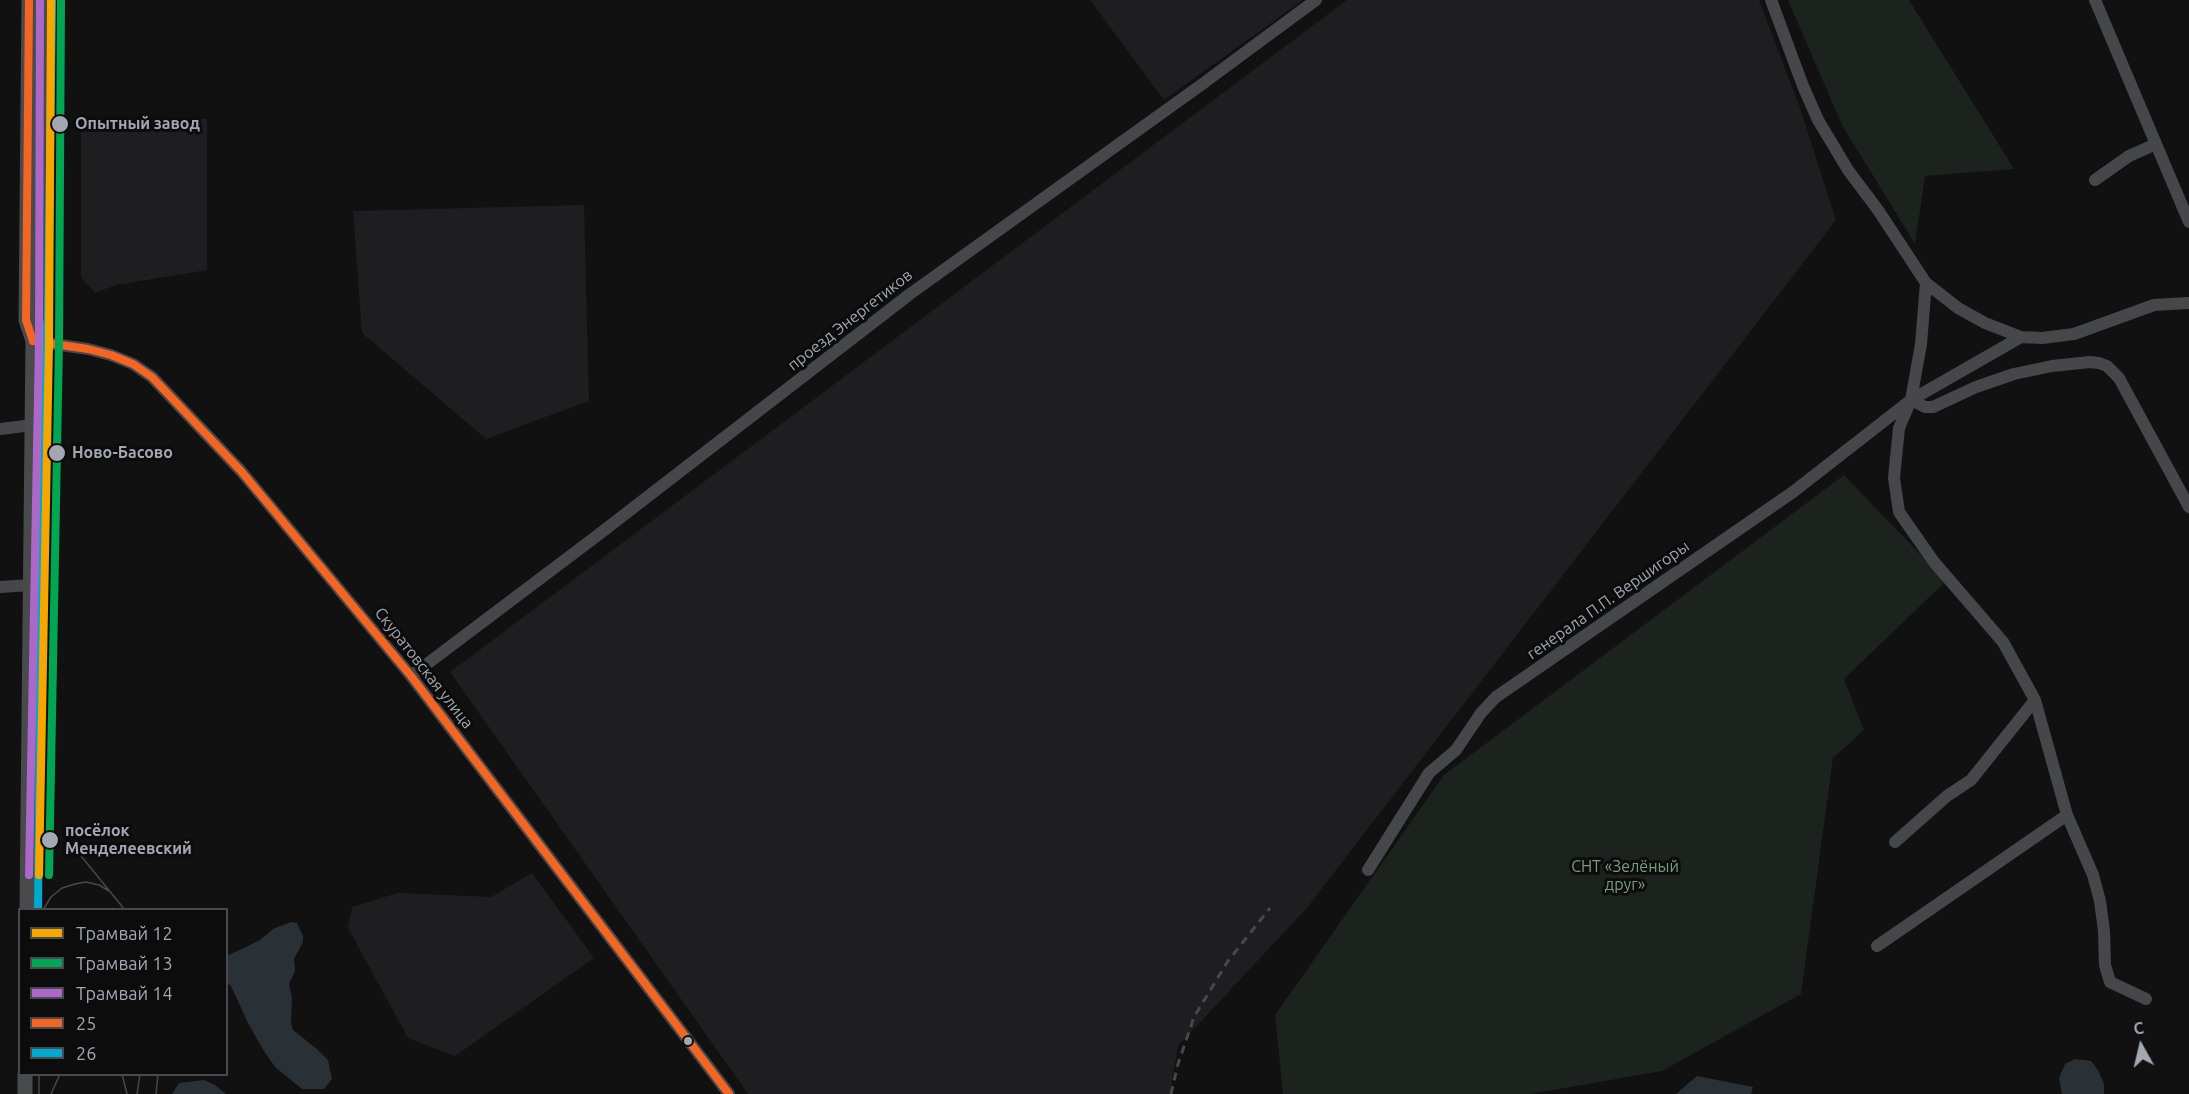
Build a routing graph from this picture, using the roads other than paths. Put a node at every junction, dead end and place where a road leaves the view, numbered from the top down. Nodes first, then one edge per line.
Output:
1 (29, 0) edge
2 (42, 0) edge
3 (1316, 0) edge
4 (1771, 0) edge
5 (2094, 0) edge
6 (34, 112) junction
7 (2156, 144) junction
8 (2096, 180) dead end
9 (2189, 222) edge
10 (1926, 283) junction
11 (2189, 303) edge
12 (2021, 337) junction
13 (33, 341) junction
14 (1911, 400) junction
15 (33, 425) junction
16 (0, 429) edge
17 (2189, 507) edge
18 (31, 585) junction
19 (0, 587) edge
20 (411, 676) junction
21 (2036, 700) junction
22 (2067, 815) junction
23 (1895, 842) dead end
24 (1368, 870) dead end
25 (27, 908) edge
26 (1877, 946) dead end
27 (2146, 999) dead end
28 (25, 1076) edge
29 (26, 1094) edge
30 (729, 1094) edge

1 - 6 main road
2 - 6 main road
3 - 20 street, проезд Энергетиков
4 - 10 street
5 - 7 street
6 - 13 main road
7 - 8 street
7 - 9 street
10 - 12 street
10 - 14 street
11 - 12 street
12 - 14 street, генерала П.П. Вершигоры
13 - 15 main road
13 - 20 street, Скуратовская улица
14 - 17 street
14 - 21 street
14 - 24 street, генерала П.П. Вершигоры
15 - 16 street
15 - 18 main road
18 - 19 street
18 - 25 main road
20 - 30 street, Скуратовская улица
21 - 22 street
21 - 23 street
22 - 26 street
22 - 27 street
28 - 29 main road

